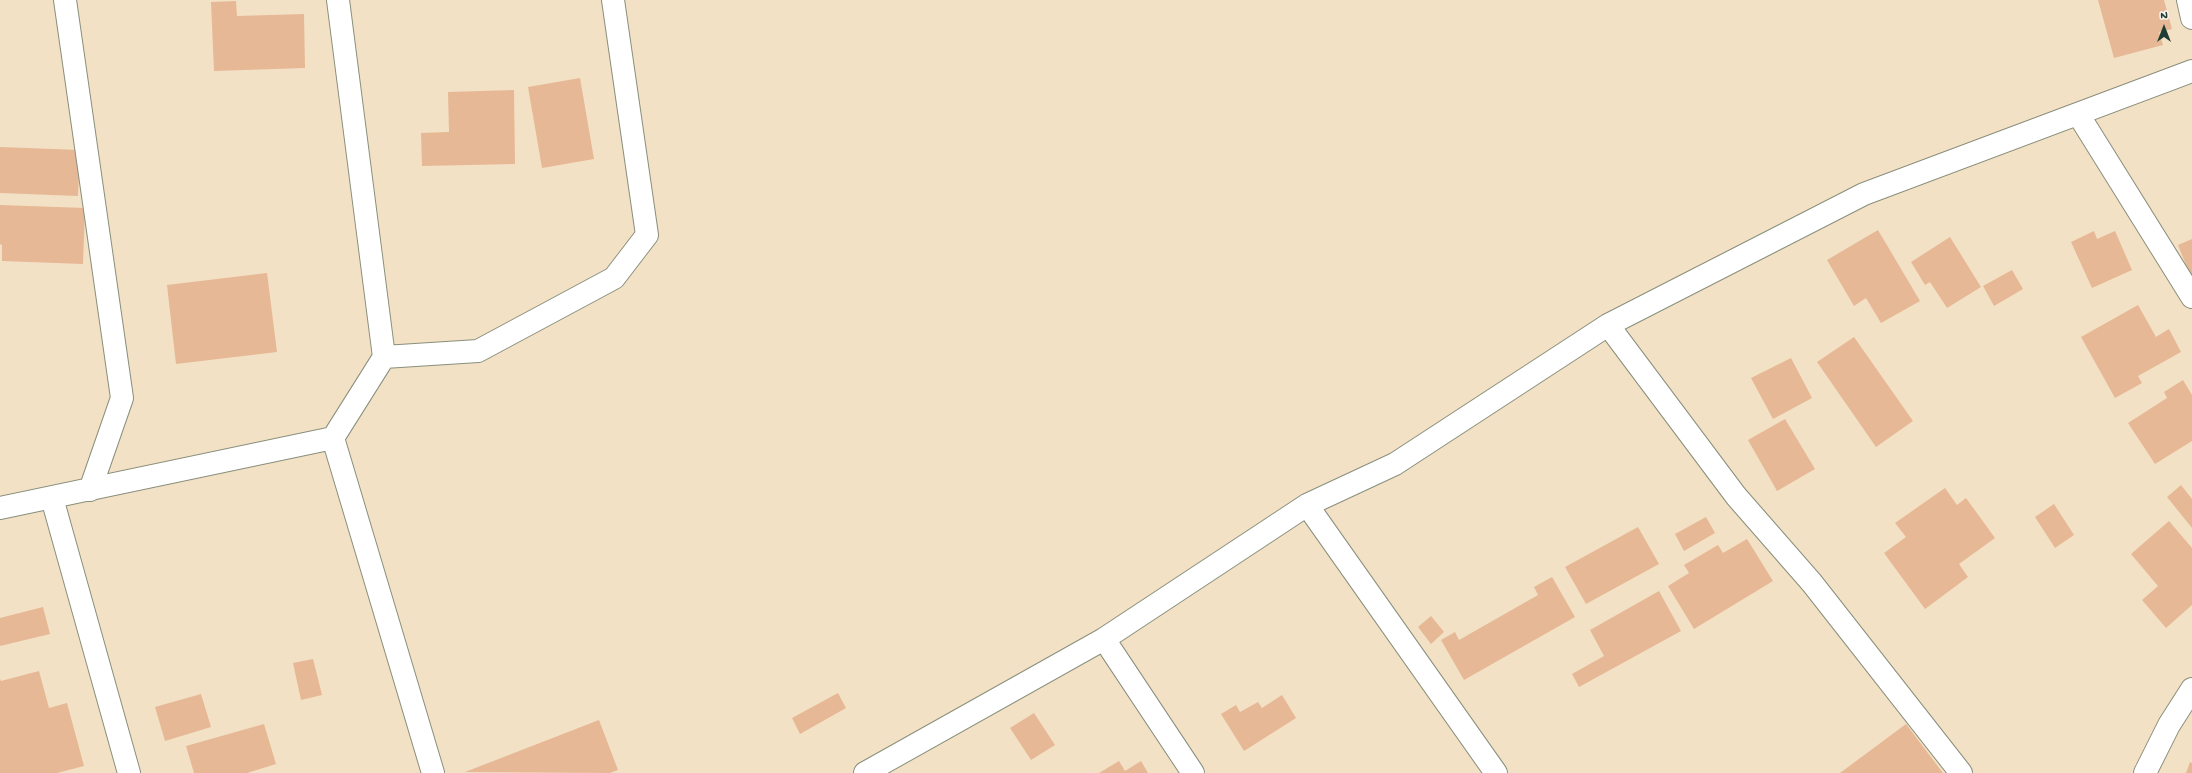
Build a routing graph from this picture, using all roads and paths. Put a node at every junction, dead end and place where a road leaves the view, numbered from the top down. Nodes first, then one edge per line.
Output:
1 (65, 0) edge
2 (338, 0) edge
3 (613, 0) edge
4 (2188, 0) edge
5 (2192, 18) edge
6 (2192, 71) edge
7 (2078, 114) junction
8 (2192, 297) edge
9 (1608, 325) junction
10 (384, 357) junction
11 (333, 438) junction
12 (90, 490) junction
13 (52, 498) junction
14 (1307, 505) junction
15 (0, 508) edge
16 (1104, 639) junction
17 (2192, 689) edge
18 (889, 768) edge
19 (129, 773) edge
20 (433, 773) edge
21 (865, 773) edge
22 (1194, 773) edge
23 (1496, 773) edge
24 (1961, 773) edge
25 (2145, 773) edge

1 - 12 street
2 - 10 street
3 - 10 street
4 - 5 street
6 - 7 street
7 - 8 street
7 - 9 street
9 - 14 street
9 - 24 street
10 - 11 street
11 - 12 street
11 - 20 street
12 - 13 street
13 - 15 street
13 - 19 street
14 - 16 street
14 - 23 street
16 - 18 street
16 - 22 street
17 - 25 street
18 - 21 street

